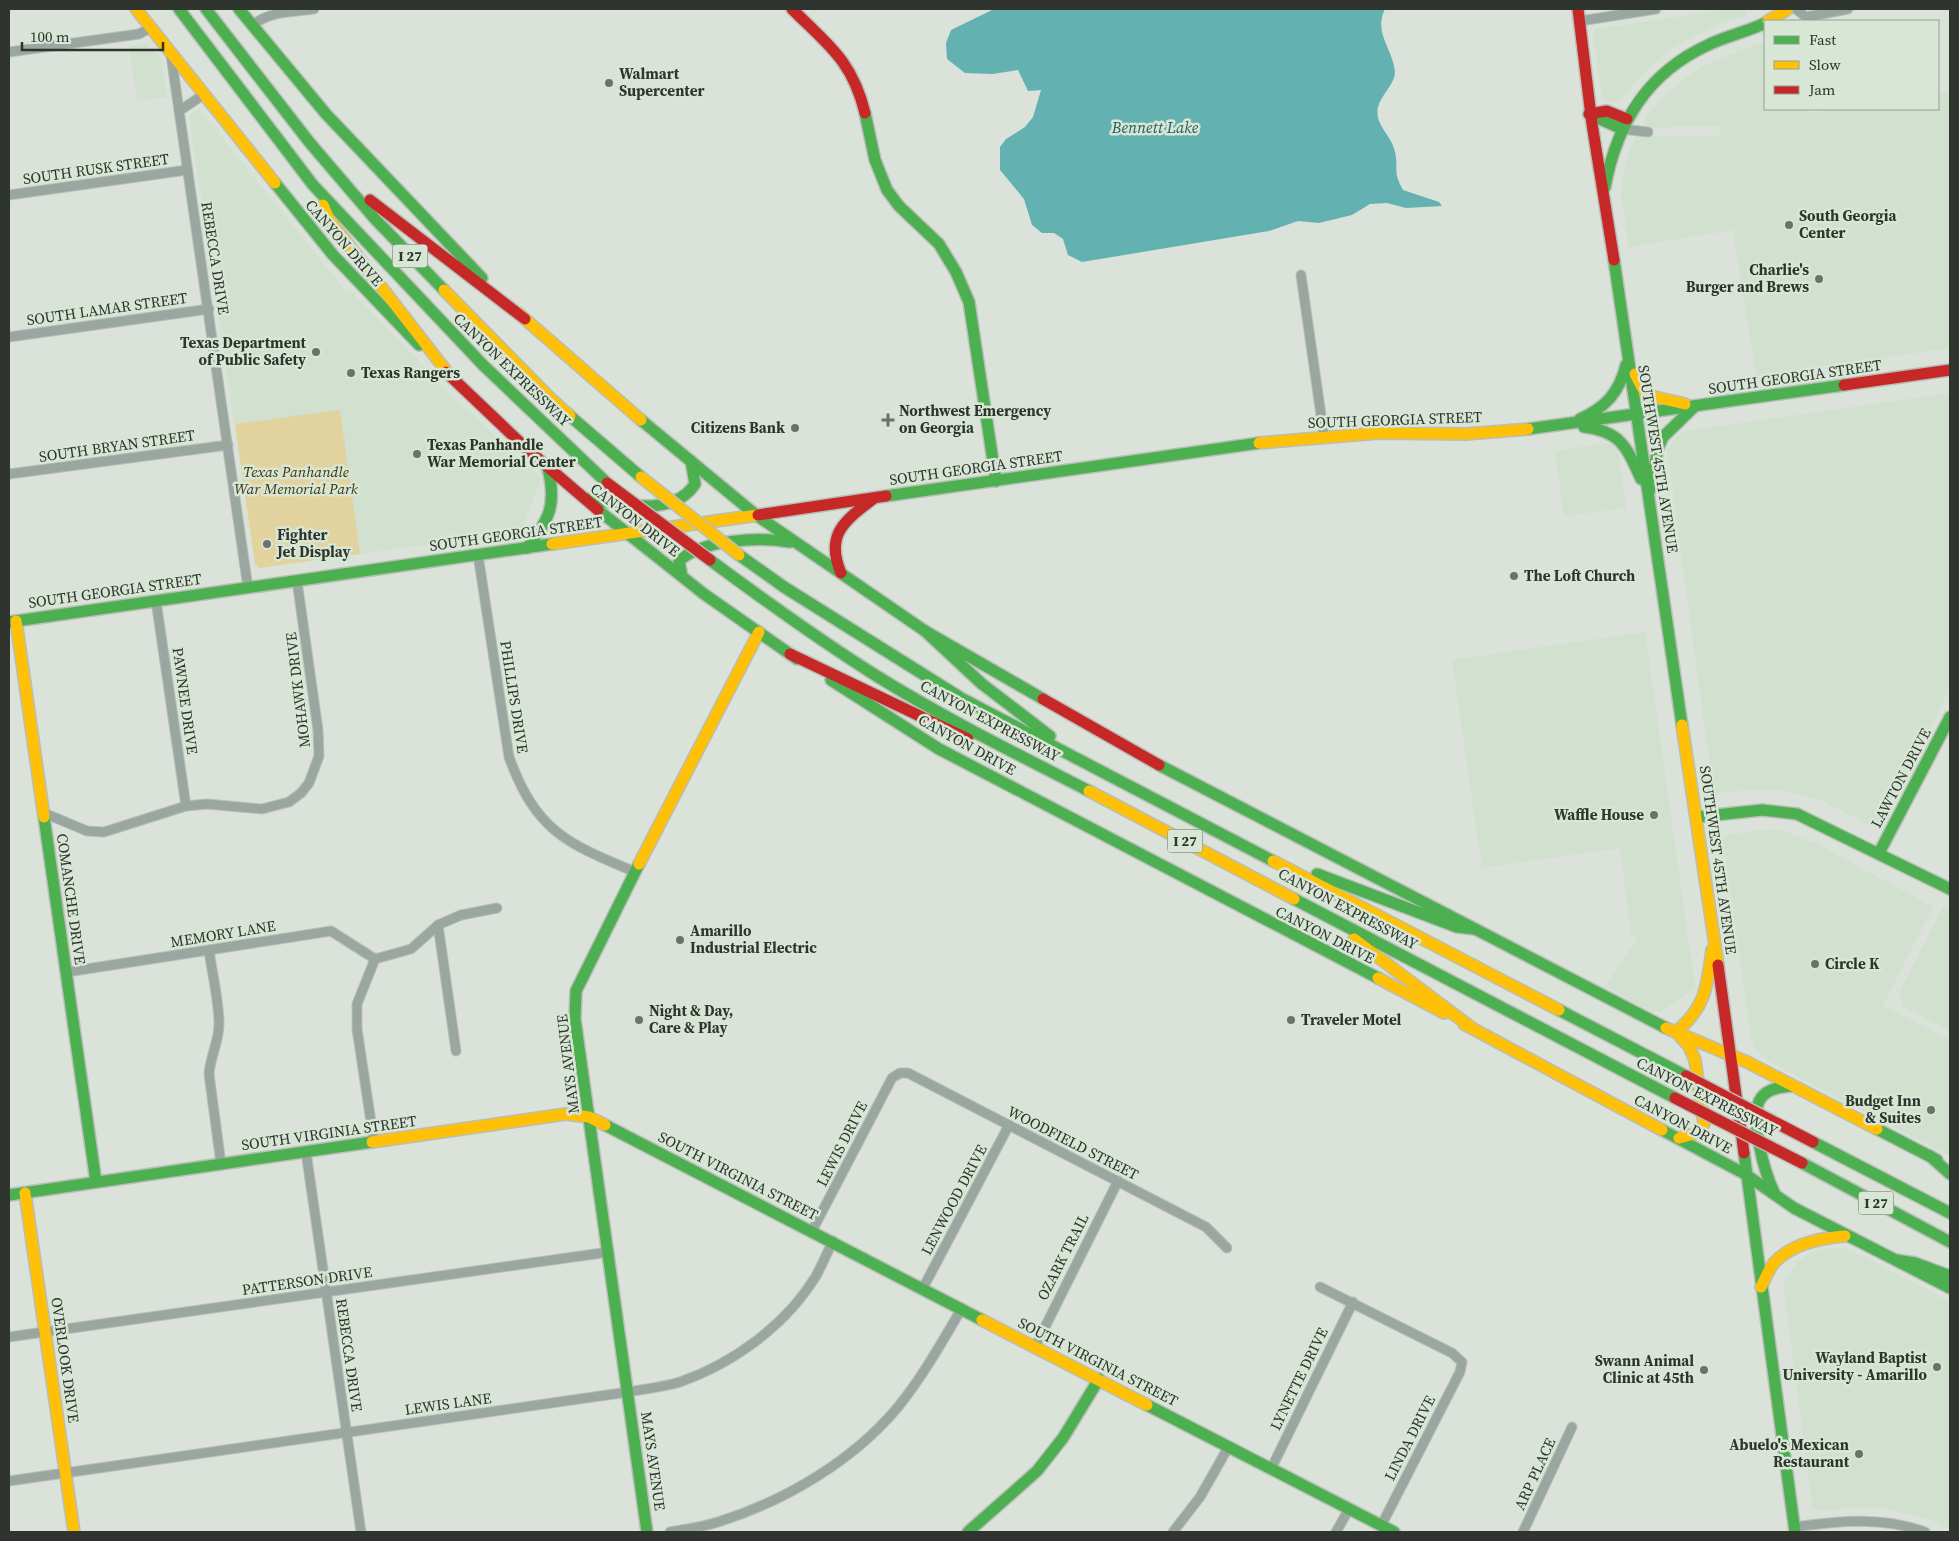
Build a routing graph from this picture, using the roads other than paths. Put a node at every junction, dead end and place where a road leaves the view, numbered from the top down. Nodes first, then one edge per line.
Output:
1 (136, 9) edge
2 (179, 9) edge
3 (206, 9) edge
4 (238, 9) edge
5 (314, 9) edge
6 (792, 9) edge
7 (1578, 9) edge
8 (1656, 9) edge
9 (1788, 9) edge
10 (1796, 9) edge
11 (1848, 9) edge
12 (1770, 20) edge
13 (1580, 21) junction
14 (1764, 23) edge
15 (252, 26) junction
16 (150, 28) junction
17 (9, 52) edge
18 (171, 55) junction
19 (1586, 82) junction
20 (203, 95) junction
21 (179, 111) junction
22 (1606, 111) junction
23 (1589, 114) junction
24 (1624, 124) junction
25 (1648, 132) dead end
26 (327, 164) junction
27 (187, 170) junction
28 (313, 185) junction
29 (1604, 193) junction
30 (9, 195) edge
31 (1301, 275) dead end
32 (208, 309) junction
33 (525, 319) junction
34 (9, 337) edge
35 (1628, 356) junction
36 (1950, 370) edge
37 (450, 377) junction
38 (1695, 406) junction
39 (1636, 415) junction
40 (1564, 425) junction
41 (1324, 436) junction
42 (228, 445) junction
43 (691, 461) junction
44 (548, 470) junction
45 (9, 474) edge
46 (996, 481) junction
47 (1648, 495) junction
48 (875, 498) junction
49 (584, 499) junction
50 (756, 515) junction
51 (627, 533) junction
52 (797, 544) junction
53 (527, 548) junction
54 (478, 555) junction
55 (842, 575) junction
56 (682, 576) junction
57 (297, 581) junction
58 (248, 588) junction
59 (156, 601) junction
60 (12, 621) edge
61 (925, 631) junction
62 (759, 632) junction
63 (790, 654) junction
64 (1950, 717) edge
65 (1079, 760) junction
66 (1048, 770) junction
67 (186, 806) junction
68 (44, 813) junction
69 (1697, 817) junction
70 (1249, 849) junction
71 (1879, 853) junction
72 (635, 872) junction
73 (1263, 882) junction
74 (1950, 889) edge
75 (497, 908) dead end
76 (438, 925) junction
77 (1475, 929) junction
78 (1714, 940) junction
79 (209, 950) junction
80 (375, 959) junction
81 (66, 972) junction
82 (1472, 1028) junction
83 (1676, 1032) junction
84 (456, 1051) dead end
85 (1731, 1055) junction
86 (900, 1073) joint
87 (1793, 1086) junction
88 (589, 1117) junction
89 (1009, 1125) junction
90 (1679, 1138) junction
91 (374, 1142) junction
92 (306, 1152) junction
93 (1930, 1156) junction
94 (221, 1164) junction
95 (1950, 1167) edge
96 (1745, 1174) junction
97 (1950, 1174) edge
98 (1118, 1181) junction
99 (96, 1182) junction
100 (26, 1193) junction
101 (9, 1195) edge
102 (1776, 1196) junction
103 (1950, 1213) edge
104 (812, 1231) junction
105 (1846, 1236) junction
106 (833, 1242) junction
107 (1950, 1242) edge
108 (1228, 1248) dead end
109 (608, 1252) junction
110 (1896, 1260) junction
111 (1950, 1276) edge
112 (1320, 1287) dead end
113 (1762, 1287) junction
114 (923, 1288) junction
115 (1950, 1288) edge
116 (326, 1292) junction
117 (1353, 1302) junction
118 (962, 1308) junction
119 (46, 1332) junction
120 (9, 1338) edge
121 (1035, 1347) junction
122 (1099, 1379) junction
123 (628, 1392) junction
124 (1572, 1427) dead end
125 (346, 1433) junction
126 (1229, 1446) junction
127 (1271, 1469) junction
128 (66, 1473) junction
129 (9, 1481) edge
130 (1349, 1509) junction
131 (1380, 1526) junction
132 (1794, 1530) edge
133 (74, 1532) edge
134 (361, 1532) edge
135 (647, 1532) edge
136 (670, 1532) edge
137 (968, 1532) edge
138 (1173, 1532) edge
139 (1336, 1532) edge
140 (1394, 1532) edge
141 (1523, 1532) edge
142 (1925, 1532) edge

1 - 16 main road, CANYON DRIVE
2 - 28 main road, CANYON EXPRESSWAY / I 27
3 - 26 main road, CANYON EXPRESSWAY / I 27
4 - 15 main road
5 - 15 street
6 - 46 main road
7 - 13 main road
8 - 13 street
9 - 12 main road
10 - 11 street
13 - 19 main road
14 - 24 main road
15 - 33 main road
16 - 17 street
16 - 18 main road, CANYON DRIVE
18 - 20 main road, CANYON DRIVE
18 - 21 street, REBECCA DRIVE
19 - 22 main road
19 - 23 main road
20 - 21 street
20 - 37 main road, CANYON DRIVE
21 - 27 street, REBECCA DRIVE
22 - 23 main road
22 - 24 main road
23 - 24 main road
23 - 29 main road
24 - 25 street
24 - 29 main road
26 - 33 main road
26 - 65 main road, CANYON EXPRESSWAY / I 27, bridge
27 - 30 street, SOUTH RUSK STREET
27 - 32 street, REBECCA DRIVE
28 - 37 main road
28 - 66 main road, CANYON EXPRESSWAY / I 27, bridge
29 - 35 main road, SOUTHWEST 45TH AVENUE
31 - 41 street
32 - 34 street, SOUTH LAMAR STREET
32 - 42 street, REBECCA DRIVE
33 - 43 main road
35 - 38 main road
35 - 39 main road, SOUTHWEST 45TH AVENUE
35 - 40 main road
36 - 38 main road, SOUTH GEORGIA STREET
37 - 44 main road, CANYON DRIVE
38 - 39 main road, SOUTH GEORGIA STREET
38 - 47 main road
39 - 40 main road, SOUTH GEORGIA STREET
39 - 47 main road, SOUTHWEST 45TH AVENUE
40 - 41 main road, SOUTH GEORGIA STREET
40 - 47 main road
41 - 46 main road, SOUTH GEORGIA STREET
42 - 45 street, SOUTH BRYAN STREET
42 - 58 street, REBECCA DRIVE
43 - 49 main road
43 - 50 main road
44 - 49 main road, CANYON DRIVE
44 - 53 main road
46 - 48 main road, SOUTH GEORGIA STREET
47 - 69 main road, SOUTHWEST 45TH AVENUE
48 - 50 main road, SOUTH GEORGIA STREET
48 - 55 main road
49 - 51 main road, CANYON DRIVE
50 - 51 main road, SOUTH GEORGIA STREET
50 - 52 main road
51 - 53 main road, SOUTH GEORGIA STREET
51 - 56 main road, CANYON DRIVE
52 - 55 main road
52 - 56 main road
53 - 54 main road, SOUTH GEORGIA STREET
54 - 57 main road, SOUTH GEORGIA STREET
54 - 72 street, PHILLIPS DRIVE
55 - 61 main road
56 - 62 main road, CANYON DRIVE
57 - 58 main road, SOUTH GEORGIA STREET
57 - 67 street, MOHAWK DRIVE
58 - 59 main road, SOUTH GEORGIA STREET
59 - 60 main road, SOUTH GEORGIA STREET
59 - 67 street, PAWNEE DRIVE
60 - 68 main road, COMANCHE DRIVE
61 - 65 main road
61 - 77 main road
62 - 63 main road, CANYON DRIVE
62 - 72 main road, MAYS AVENUE
63 - 66 main road
63 - 82 main road, CANYON DRIVE
64 - 71 main road, LAWTON DRIVE
65 - 70 main road, CANYON EXPRESSWAY / I 27
66 - 73 main road, CANYON EXPRESSWAY / I 27
67 - 68 street, MOHAWK DRIVE
68 - 81 main road, COMANCHE DRIVE
69 - 71 main road
69 - 78 main road, SOUTHWEST 45TH AVENUE
70 - 77 main road
70 - 103 main road, CANYON EXPRESSWAY / I 27, bridge
71 - 74 main road
72 - 88 main road, MAYS AVENUE
73 - 82 main road
73 - 107 main road, CANYON EXPRESSWAY / I 27, bridge
75 - 76 street
76 - 80 street
76 - 84 street
77 - 83 main road
78 - 83 main road
78 - 85 main road, SOUTHWEST 45TH AVENUE
79 - 80 street, MEMORY LANE
79 - 81 street, MEMORY LANE
79 - 94 street
80 - 91 street
81 - 99 main road, COMANCHE DRIVE
82 - 90 main road, CANYON DRIVE
83 - 85 main road
83 - 90 main road
85 - 87 main road
85 - 96 main road, SOUTHWEST 45TH AVENUE
86 - 89 street, WOODFIELD STREET
86 - 104 street, LEWIS DRIVE
87 - 93 main road
87 - 102 main road
88 - 91 main road, SOUTH VIRGINIA STREET
88 - 104 main road, SOUTH VIRGINIA STREET
88 - 109 main road, MAYS AVENUE
89 - 98 street, WOODFIELD STREET
89 - 114 street, LENWOOD DRIVE
90 - 96 main road, CANYON DRIVE
91 - 92 main road, SOUTH VIRGINIA STREET
92 - 94 main road, SOUTH VIRGINIA STREET
92 - 116 street, REBECCA DRIVE
93 - 95 main road
93 - 97 main road
94 - 99 main road, SOUTH VIRGINIA STREET
96 - 102 main road, CANYON DRIVE
96 - 113 main road, SOUTHWEST 45TH AVENUE
98 - 108 street, WOODFIELD STREET
98 - 121 street, OZARK TRAIL
99 - 100 main road, SOUTH VIRGINIA STREET
100 - 101 main road, SOUTH VIRGINIA STREET
100 - 119 main road, OVERLOOK DRIVE
102 - 105 main road, CANYON DRIVE
104 - 106 main road, SOUTH VIRGINIA STREET
105 - 110 main road, CANYON DRIVE
105 - 113 main road
106 - 114 main road, SOUTH VIRGINIA STREET
106 - 123 street, LEWIS LANE
109 - 116 street, PATTERSON DRIVE
109 - 123 main road, MAYS AVENUE
110 - 111 main road
110 - 115 main road, CANYON DRIVE
112 - 117 street
113 - 132 main road, SOUTHWEST 45TH AVENUE
114 - 118 main road, SOUTH VIRGINIA STREET
116 - 119 street, PATTERSON DRIVE
116 - 125 street, REBECCA DRIVE
117 - 127 street, LYNETTE DRIVE
117 - 131 street, LINDA DRIVE
118 - 121 main road, SOUTH VIRGINIA STREET
118 - 136 street
119 - 120 street, PATTERSON DRIVE
119 - 128 main road, OVERLOOK DRIVE
121 - 122 main road, SOUTH VIRGINIA STREET
122 - 126 main road, SOUTH VIRGINIA STREET
122 - 137 main road
123 - 125 street, LEWIS LANE
123 - 135 main road, MAYS AVENUE
124 - 141 street, ARP PLACE
125 - 128 street, LEWIS LANE
125 - 134 street, REBECCA DRIVE
126 - 127 main road, SOUTH VIRGINIA STREET
126 - 138 street
127 - 130 main road, SOUTH VIRGINIA STREET
128 - 129 street, LEWIS LANE
128 - 133 main road, OVERLOOK DRIVE
130 - 131 main road, SOUTH VIRGINIA STREET
130 - 139 street
131 - 140 main road, SOUTH VIRGINIA STREET
132 - 142 street

